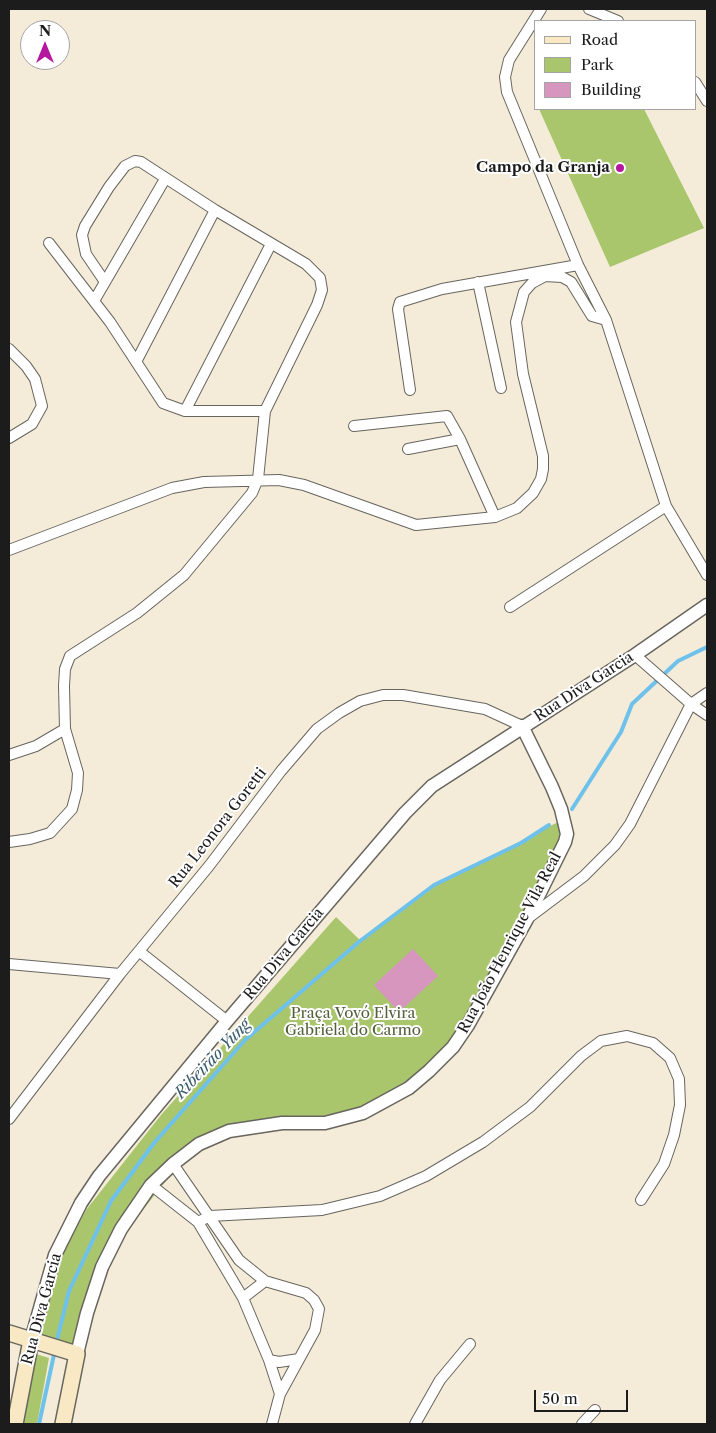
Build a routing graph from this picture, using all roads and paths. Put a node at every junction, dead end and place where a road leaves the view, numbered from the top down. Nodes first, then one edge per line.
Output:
1 (541, 9) edge
2 (589, 9) edge
3 (534, 20) edge
4 (534, 20) edge
5 (616, 20) edge
6 (696, 84) edge
7 (707, 101) edge
8 (165, 179) junction
9 (214, 210) junction
10 (49, 243) dead end
11 (270, 244) junction
12 (578, 265) junction
13 (105, 282) junction
14 (478, 282) junction
15 (94, 301) junction
16 (606, 320) junction
17 (9, 349) edge
18 (136, 362) junction
19 (501, 388) dead end
20 (410, 390) dead end
21 (185, 411) junction
22 (265, 411) junction
23 (354, 426) dead end
24 (9, 438) edge
25 (460, 439) junction
26 (408, 449) dead end
27 (258, 479) junction
28 (666, 506) junction
29 (495, 517) junction
30 (9, 550) edge
31 (707, 575) edge
32 (707, 605) edge
33 (510, 607) dead end
34 (635, 655) junction
35 (707, 693) edge
36 (691, 704) junction
37 (707, 715) edge
38 (522, 726) junction
39 (65, 729) junction
40 (9, 755) edge
41 (9, 842) edge
42 (526, 919) junction
43 (140, 952) junction
44 (9, 964) edge
45 (120, 974) junction
46 (227, 1021) junction
47 (9, 1119) edge
48 (173, 1164) junction
49 (152, 1185) junction
50 (641, 1200) dead end
51 (210, 1216) junction
52 (198, 1222) junction
53 (265, 1280) junction
54 (243, 1298) junction
55 (9, 1333) edge
56 (38, 1342) junction
57 (470, 1344) dead end
58 (73, 1352) junction
59 (299, 1359) junction
60 (269, 1360) junction
61 (280, 1394) junction
62 (595, 1410) dead end
63 (15, 1424) edge
64 (63, 1424) edge
65 (272, 1424) edge
66 (415, 1424) edge
67 (582, 1424) edge

1 - 4 street
2 - 5 street
3 - 12 street
6 - 7 street
8 - 9 street
8 - 13 street
8 - 13 street
9 - 11 street
9 - 18 street
10 - 15 street
11 - 21 street
11 - 22 street
12 - 14 street
12 - 16 street
13 - 15 street
14 - 19 street
14 - 20 street
15 - 18 street
16 - 28 street
16 - 29 street
17 - 24 street
18 - 21 street
21 - 22 street
22 - 27 street
23 - 25 street
25 - 26 street
25 - 29 street
27 - 29 street
27 - 30 street
27 - 39 street
28 - 31 street
28 - 33 street
32 - 34 street, Rua Diva Garcia
34 - 36 street
34 - 38 street, Rua Diva Garcia
35 - 36 street
36 - 37 street
36 - 42 street
38 - 42 street, Rua João Henrique Vila Real
38 - 43 street, Rua Leonora Goretti
38 - 46 street, Rua Diva Garcia
39 - 40 street
39 - 41 street
42 - 48 street, Rua João Henrique Vila Real
43 - 45 street, Rua Leonora Goretti
43 - 46 street
44 - 45 street
45 - 47 street, Rua Leonora Goretti
46 - 56 street, Rua Diva Garcia
48 - 49 street, Rua João Henrique Vila Real
48 - 51 street
49 - 52 street
49 - 58 street, Rua João Henrique Vila Real
50 - 51 street
51 - 52 street
51 - 53 street
52 - 54 street
53 - 54 street
53 - 59 street
54 - 60 street
55 - 56 main road
56 - 58 main road
56 - 63 main road, Rua Diva Garcia
57 - 66 street
58 - 64 main road, Rua João Henrique Vila Real
59 - 60 street
59 - 61 street
60 - 61 street
61 - 65 street
62 - 67 street

